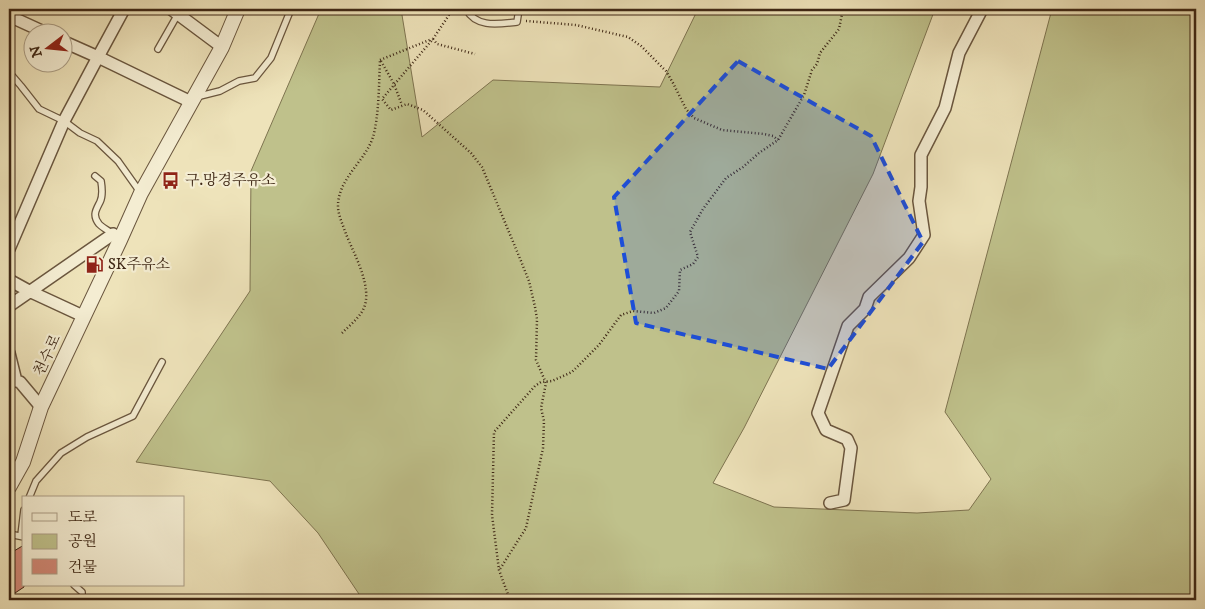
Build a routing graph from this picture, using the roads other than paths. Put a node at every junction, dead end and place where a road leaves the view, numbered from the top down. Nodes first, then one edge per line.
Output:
1 (14, 9) edge
2 (124, 9) edge
3 (238, 9) edge
4 (291, 9) edge
5 (466, 9) edge
6 (519, 9) edge
7 (982, 9) edge
8 (175, 11) edge
9 (9, 16) edge
10 (22, 22) edge
11 (72, 45) edge
12 (222, 47) junction
13 (158, 48) dead end
14 (98, 57) junction
15 (9, 72) edge
16 (192, 100) junction
17 (64, 121) junction
18 (95, 176) dead end
19 (141, 193) junction
20 (116, 237) junction
21 (9, 249) edge
22 (9, 280) edge
23 (29, 291) junction
24 (9, 306) edge
25 (83, 316) junction
26 (9, 353) edge
27 (162, 362) dead end
28 (13, 381) edge
29 (41, 407) junction
30 (9, 487) edge
31 (30, 496) edge
32 (830, 504) dead end
33 (9, 534) edge
34 (22, 536) edge
35 (75, 586) edge
36 (82, 600) edge

1 - 9 street
2 - 14 street
3 - 12 street, 천수로
4 - 16 lane
5 - 6 lane
7 - 32 street
8 - 12 street
8 - 13 lane
9 - 10 street
11 - 14 street
12 - 16 street, 천수로
14 - 16 street
14 - 17 street
15 - 17 lane
16 - 19 street, 천수로
17 - 19 lane
17 - 21 street
18 - 20 lane
19 - 20 street, 천수로
20 - 23 street
20 - 25 street, 천수로
22 - 23 street
23 - 24 street
23 - 25 street
25 - 29 street, 천수로
26 - 28 street
27 - 31 lane
28 - 29 street
29 - 30 street, 천수로
33 - 34 lane
35 - 36 lane

